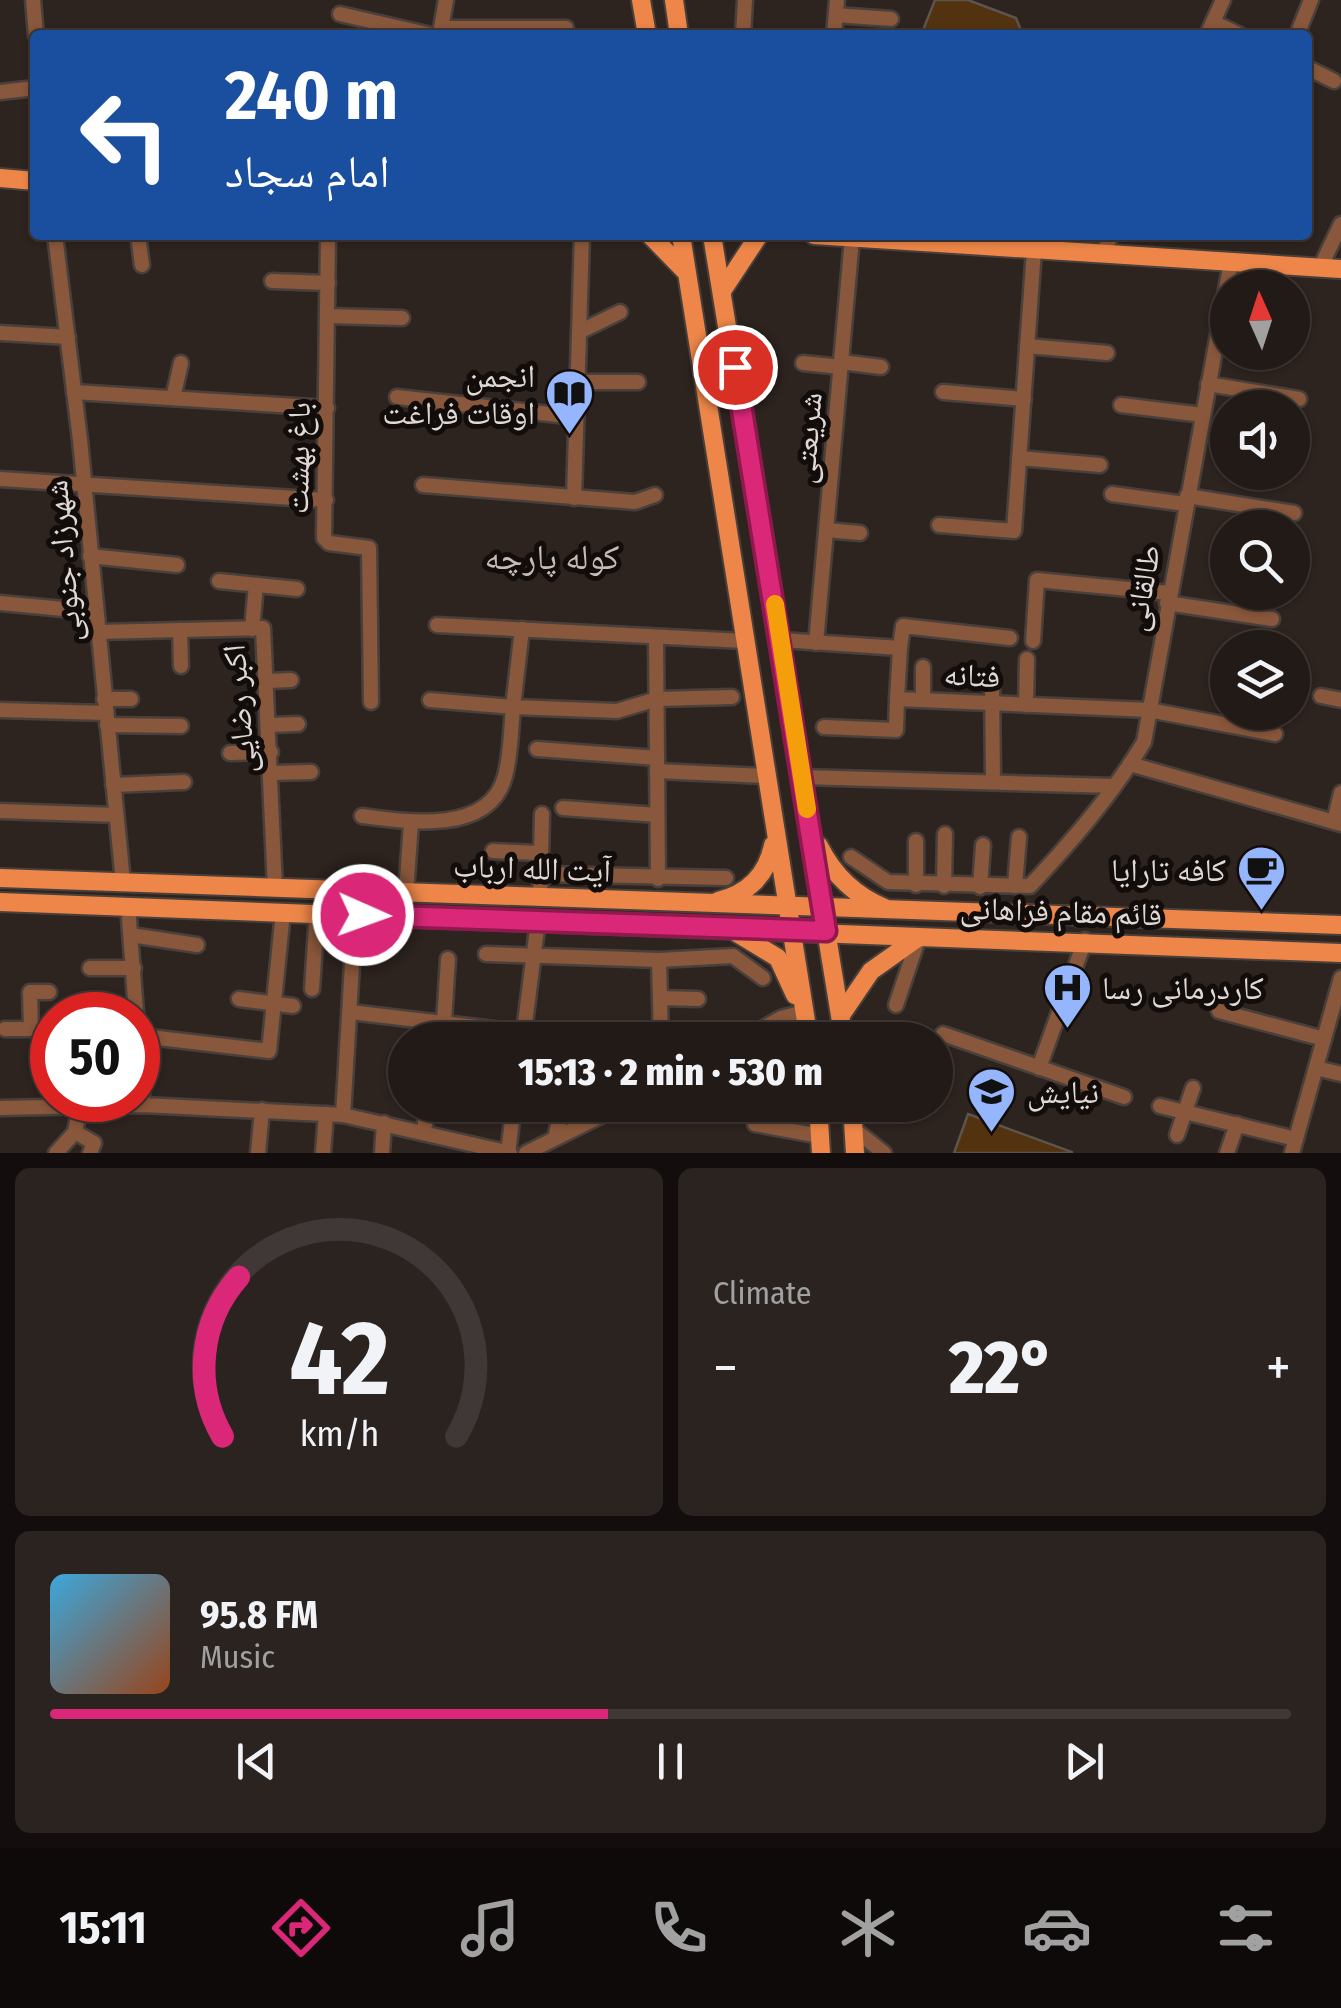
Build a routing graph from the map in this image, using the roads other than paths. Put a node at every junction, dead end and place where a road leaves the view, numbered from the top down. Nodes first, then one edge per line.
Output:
1 (33, 0) edge
2 (446, 0) edge
3 (642, 0) edge
4 (674, 0) edge
5 (746, 0) edge
6 (1223, 0) edge
7 (1311, 0) edge
8 (836, 8) edge
9 (340, 14) dead end
10 (891, 19) dead end
11 (566, 28) dead end
12 (1210, 28) edge
13 (36, 30) edge
14 (422, 30) edge
15 (438, 30) edge
16 (514, 30) edge
17 (647, 30) edge
18 (678, 30) edge
19 (743, 30) edge
20 (1298, 30) edge
21 (1312, 70) edge
22 (1334, 81) dead end
23 (30, 89) edge
24 (0, 92) edge
25 (0, 178) edge
26 (30, 181) edge
27 (1341, 224) edge
28 (56, 240) edge
29 (139, 240) edge
30 (328, 240) edge
31 (582, 240) edge
32 (655, 240) edge
33 (682, 240) edge
34 (713, 240) edge
35 (756, 240) edge
36 (852, 240) edge
37 (882, 240) edge
38 (1109, 240) edge
39 (1034, 250) junction
40 (1103, 254) junction
41 (1230, 262) junction
42 (142, 265) dead end
43 (1320, 268) junction
44 (1341, 269) edge
45 (687, 276) junction
46 (272, 281) dead end
47 (328, 282) junction
48 (722, 291) junction
49 (620, 312) dead end
50 (327, 316) junction
51 (402, 318) dead end
52 (579, 332) junction
53 (0, 333) edge
54 (68, 336) junction
55 (1027, 346) junction
56 (1107, 353) dead end
57 (181, 363) dead end
58 (803, 363) dead end
59 (841, 365) junction
60 (881, 367) dead end
61 (577, 382) junction
62 (638, 382) dead end
63 (1208, 384) junction
64 (1244, 390) edge
65 (74, 392) junction
66 (943, 392) dead end
67 (397, 397) dead end
68 (173, 398) junction
69 (1024, 398) junction
70 (1121, 405) dead end
71 (327, 408) junction
72 (1202, 415) junction
73 (576, 417) junction
74 (748, 444) junction
75 (714, 450) junction
76 (1019, 458) junction
77 (1100, 465) dead end
78 (0, 479) edge
79 (84, 482) junction
80 (423, 485) dead end
81 (1112, 494) dead end
82 (654, 496) dead end
83 (574, 498) junction
84 (326, 500) junction
85 (1186, 500) junction
86 (1269, 510) edge
87 (939, 525) dead end
88 (826, 530) junction
89 (860, 533) dead end
90 (90, 556) junction
91 (176, 565) dead end
92 (219, 582) dead end
93 (256, 585) junction
94 (297, 588) dead end
95 (1168, 598) junction
96 (0, 603) edge
97 (95, 612) junction
98 (1272, 619) dead end
99 (437, 625) dead end
100 (252, 629) junction
101 (180, 630) junction
102 (522, 630) junction
103 (97, 632) junction
104 (656, 637) junction
105 (1010, 638) dead end
106 (781, 640) junction
107 (1033, 640) dead end
108 (744, 641) junction
109 (816, 643) junction
110 (900, 648) junction
111 (1027, 659) dead end
112 (181, 666) dead end
113 (923, 667) dead end
114 (291, 680) dead end
115 (268, 681) junction
116 (992, 682) dead end
117 (1321, 696) dead end
118 (732, 697) dead end
119 (131, 699) dead end
120 (656, 699) junction
121 (896, 699) junction
122 (430, 700) dead end
123 (923, 700) junction
124 (1341, 700) edge
125 (371, 702) dead end
126 (992, 704) junction
127 (1026, 705) junction
128 (514, 707) junction
129 (0, 710) edge
130 (1149, 710) junction
131 (105, 712) junction
132 (298, 724) dead end
133 (270, 725) junction
134 (181, 726) dead end
135 (824, 727) dead end
136 (1275, 734) dead end
137 (537, 748) dead end
138 (271, 752) junction
139 (230, 753) dead end
140 (657, 764) junction
141 (1130, 764) junction
142 (312, 772) dead end
143 (272, 773) junction
144 (766, 776) junction
145 (802, 777) junction
146 (993, 781) junction
147 (184, 782) dead end
148 (113, 785) junction
149 (1114, 786) junction
150 (1341, 793) edge
151 (563, 808) dead end
152 (0, 811) edge
153 (542, 814) dead end
154 (116, 815) junction
155 (658, 815) junction
156 (362, 816) dead end
157 (410, 823) junction
158 (1338, 823) edge
159 (775, 830) junction
160 (810, 830) junction
161 (945, 834) dead end
162 (1019, 837) dead end
163 (916, 841) dead end
164 (982, 845) dead end
165 (494, 852) dead end
166 (540, 853) junction
167 (851, 857) dead end
168 (540, 874) junction
169 (0, 878) edge
170 (726, 878) dead end
171 (658, 879) junction
172 (123, 882) junction
173 (916, 884) junction
174 (944, 886) junction
175 (980, 886) junction
176 (1022, 886) junction
177 (275, 888) junction
178 (406, 893) junction
179 (508, 897) junction
180 (540, 898) junction
181 (0, 902) edge
182 (706, 904) junction
183 (128, 906) junction
184 (787, 908) junction
185 (822, 909) junction
186 (282, 912) junction
187 (895, 912) junction
188 (317, 913) junction
189 (934, 913) junction
190 (355, 915) junction
191 (507, 920) junction
192 (538, 921) junction
193 (1341, 926) edge
194 (712, 928) junction
195 (785, 930) junction
196 (826, 931) junction
197 (130, 934) junction
198 (927, 936) junction
199 (1085, 940) junction
200 (197, 946) dead end
201 (1341, 953) edge
202 (486, 954) dead end
203 (533, 956) junction
204 (448, 959) dead end
205 (658, 960) junction
206 (90, 968) dead end
207 (134, 968) junction
208 (763, 978) dead end
209 (1340, 984) edge
210 (312, 989) dead end
211 (136, 992) edge
212 (660, 998) junction
213 (240, 999) dead end
214 (698, 999) dead end
215 (273, 1004) junction
216 (896, 1005) dead end
217 (293, 1006) dead end
218 (1219, 1011) dead end
219 (350, 1012) junction
220 (804, 1012) junction
221 (841, 1016) junction
222 (444, 1022) joint
223 (525, 1022) edge
224 (661, 1022) edge
225 (774, 1022) edge
226 (805, 1022) edge
227 (842, 1022) edge
228 (4, 1029) dead end
229 (30, 1029) edge
230 (160, 1038) edge
231 (953, 1038) edge
232 (1324, 1038) junction
233 (1039, 1068) junction
234 (1316, 1068) junction
235 (1341, 1074) edge
236 (1193, 1088) dead end
237 (1124, 1097) dead end
238 (30, 1105) edge
239 (1160, 1106) dead end
240 (160, 1107) edge
241 (0, 1108) edge
242 (262, 1110) junction
243 (1185, 1112) junction
244 (326, 1114) junction
245 (343, 1115) junction
246 (77, 1122) edge
247 (425, 1122) edge
248 (512, 1122) edge
249 (559, 1122) edge
250 (588, 1122) edge
251 (854, 1122) edge
252 (384, 1124) junction
253 (754, 1124) dead end
254 (1236, 1124) junction
255 (855, 1130) junction
256 (76, 1132) junction
257 (424, 1132) junction
258 (1177, 1135) dead end
259 (556, 1138) junction
260 (821, 1144) edge
261 (454, 1146) edge
262 (1293, 1149) edge
263 (490, 1151) edge
264 (56, 1153) edge
265 (91, 1153) edge
266 (258, 1153) edge
267 (323, 1153) edge
268 (382, 1153) edge
269 (509, 1153) edge
270 (526, 1153) edge
271 (855, 1153) edge
272 (884, 1153) edge
273 (1227, 1153) edge

1 - 13 street
2 - 15 street
3 - 17 main road
4 - 18 main road
5 - 19 street
6 - 12 street
7 - 20 street
8 - 10 street
9 - 14 street
11 - 16 street
21 - 22 street
23 - 24 street
25 - 26 main road
27 - 43 street
28 - 54 street, شهرزاد جنوبی
29 - 42 street
30 - 47 street, باغ بهشت
31 - 52 street
32 - 45 main road
33 - 45 main road
34 - 48 main road
35 - 48 main road
36 - 59 street, شریعتی
37 - 39 main road
38 - 40 street
39 - 40 main road
39 - 55 street
40 - 41 main road
41 - 43 main road
41 - 63 street, طالقانی
43 - 44 main road
45 - 75 main road
46 - 47 street
47 - 50 street, باغ بهشت
48 - 74 main road
49 - 52 street
50 - 51 street
50 - 71 street, باغ بهشت
52 - 61 street
53 - 54 street
54 - 65 street, شهرزاد جنوبی
55 - 56 street
55 - 69 street
57 - 68 street
58 - 59 street
59 - 60 street
59 - 88 street, شریعتی
61 - 62 street
61 - 73 street
63 - 64 street
63 - 72 street, طالقانی
65 - 68 street
65 - 79 street, شهرزاد جنوبی
66 - 69 street
67 - 73 street
68 - 71 street
69 - 76 street
70 - 72 street
71 - 84 street, باغ بهشت
72 - 85 street, طالقانی
73 - 83 street
74 - 75 main road
74 - 106 main road
75 - 108 main road
76 - 77 street
76 - 87 street
78 - 79 street
79 - 84 street
79 - 90 street, شهرزاد جنوبی
80 - 83 street
81 - 85 street
82 - 83 street
84 - 125 street, باغ بهشت
85 - 86 street
85 - 95 street, طالقانی
88 - 89 street
88 - 109 street, شریعتی
90 - 91 street
90 - 97 street, شهرزاد جنوبی
92 - 93 street
93 - 94 street
93 - 100 street
95 - 98 street
95 - 107 street
95 - 130 street, طالقانی
96 - 97 street
97 - 103 street, شهرزاد جنوبی
99 - 102 street
100 - 101 street, اکبر رضایی
100 - 115 street, اکبر رضایی
101 - 103 street, اکبر رضایی
101 - 112 street
102 - 104 street
102 - 128 street
103 - 131 street, شهرزاد جنوبی
104 - 108 street
104 - 120 street
105 - 110 street
106 - 109 street
106 - 145 main road
108 - 144 main road
109 - 110 street
110 - 121 street
111 - 127 street
113 - 123 street
114 - 115 street
115 - 133 street, اکبر رضایی
116 - 126 street
117 - 124 street
118 - 120 street
119 - 131 street
120 - 128 street
120 - 140 street
121 - 123 street, فتانه
121 - 135 street, فتانه
122 - 128 street
123 - 126 street, فتانه
126 - 127 street, فتانه
126 - 146 street
127 - 130 street, فتانه
128 - 157 street
129 - 131 street
130 - 136 street, فتانه
130 - 141 street, طالقانی
131 - 134 street
131 - 148 street, شهرزاد جنوبی
132 - 133 street
133 - 138 street, اکبر رضایی
137 - 140 street
138 - 139 street
138 - 143 street, اکبر رضایی
140 - 144 street
140 - 155 street
141 - 149 street, طالقانی
141 - 158 street
142 - 143 street
143 - 177 street, اکبر رضایی
144 - 159 main road
145 - 146 street
145 - 160 main road
146 - 149 street
147 - 148 street
148 - 154 street, شهرزاد جنوبی
149 - 176 street, طالقانی
150 - 158 street
151 - 155 street
152 - 154 street
153 - 166 street
154 - 172 street, شهرزاد جنوبی
155 - 171 street
156 - 157 street
157 - 178 street
159 - 182 main road
159 - 184 main road
160 - 185 main road
160 - 187 main road
161 - 174 street
162 - 176 street
163 - 173 street
164 - 175 street
165 - 166 street
166 - 168 street
167 - 173 street
168 - 171 street
168 - 180 street
169 - 172 main road, آیت الله ارباب
170 - 171 street
172 - 177 main road, آیت الله ارباب
173 - 174 street
174 - 175 street
175 - 176 street
177 - 178 main road, آیت الله ارباب
178 - 179 main road, آیت الله ارباب
179 - 180 main road, آیت الله ارباب
179 - 191 main road
180 - 182 main road, آیت الله ارباب
181 - 183 main road, آیت الله ارباب
182 - 184 main road, آیت الله ارباب
183 - 186 main road, آیت الله ارباب
183 - 197 street
184 - 185 main road, آیت الله ارباب
184 - 195 main road
185 - 187 main road, قائم مقام فراهانی
185 - 196 main road
186 - 188 main road, آیت الله ارباب
186 - 215 street
187 - 189 main road, قائم مقام فراهانی
188 - 190 main road, آیت الله ارباب
188 - 210 street
189 - 193 main road, قائم مقام فراهانی
189 - 198 main road
190 - 191 main road, آیت الله ارباب
190 - 219 street
191 - 192 main road, آیت الله ارباب
192 - 194 main road, آیت الله ارباب
192 - 203 street
194 - 195 main road, آیت الله ارباب
194 - 220 main road
195 - 196 main road, قائم مقام فراهانی
195 - 220 main road
196 - 198 main road, قائم مقام فراهانی
196 - 221 main road
197 - 200 street
197 - 207 street
198 - 199 main road, قائم مقام فراهانی
198 - 216 street
198 - 221 main road
199 - 201 main road, قائم مقام فراهانی
199 - 233 street
202 - 203 street
203 - 205 street
203 - 223 street
204 - 222 street
205 - 208 street
205 - 212 street
206 - 207 street
207 - 211 street
209 - 232 street
212 - 214 street
212 - 224 street
213 - 215 street
215 - 217 street
215 - 230 street
218 - 232 street
219 - 222 street
219 - 245 street
220 - 225 street
220 - 226 main road
221 - 227 main road
228 - 229 street
231 - 233 street
232 - 234 street
233 - 237 street
234 - 235 street
234 - 262 street
236 - 243 street
238 - 241 street
239 - 243 street
240 - 242 street
242 - 244 street
242 - 266 street
243 - 254 street
243 - 258 street
244 - 245 street
244 - 267 street
245 - 252 street
246 - 256 street
247 - 257 street
248 - 269 street
249 - 259 street
250 - 259 street
251 - 255 main road
252 - 257 street
252 - 268 street
253 - 260 street
254 - 262 street
254 - 273 street
255 - 271 main road
255 - 272 street
256 - 264 street
256 - 265 street
257 - 261 street
259 - 270 street
261 - 263 street
263 - 269 street

